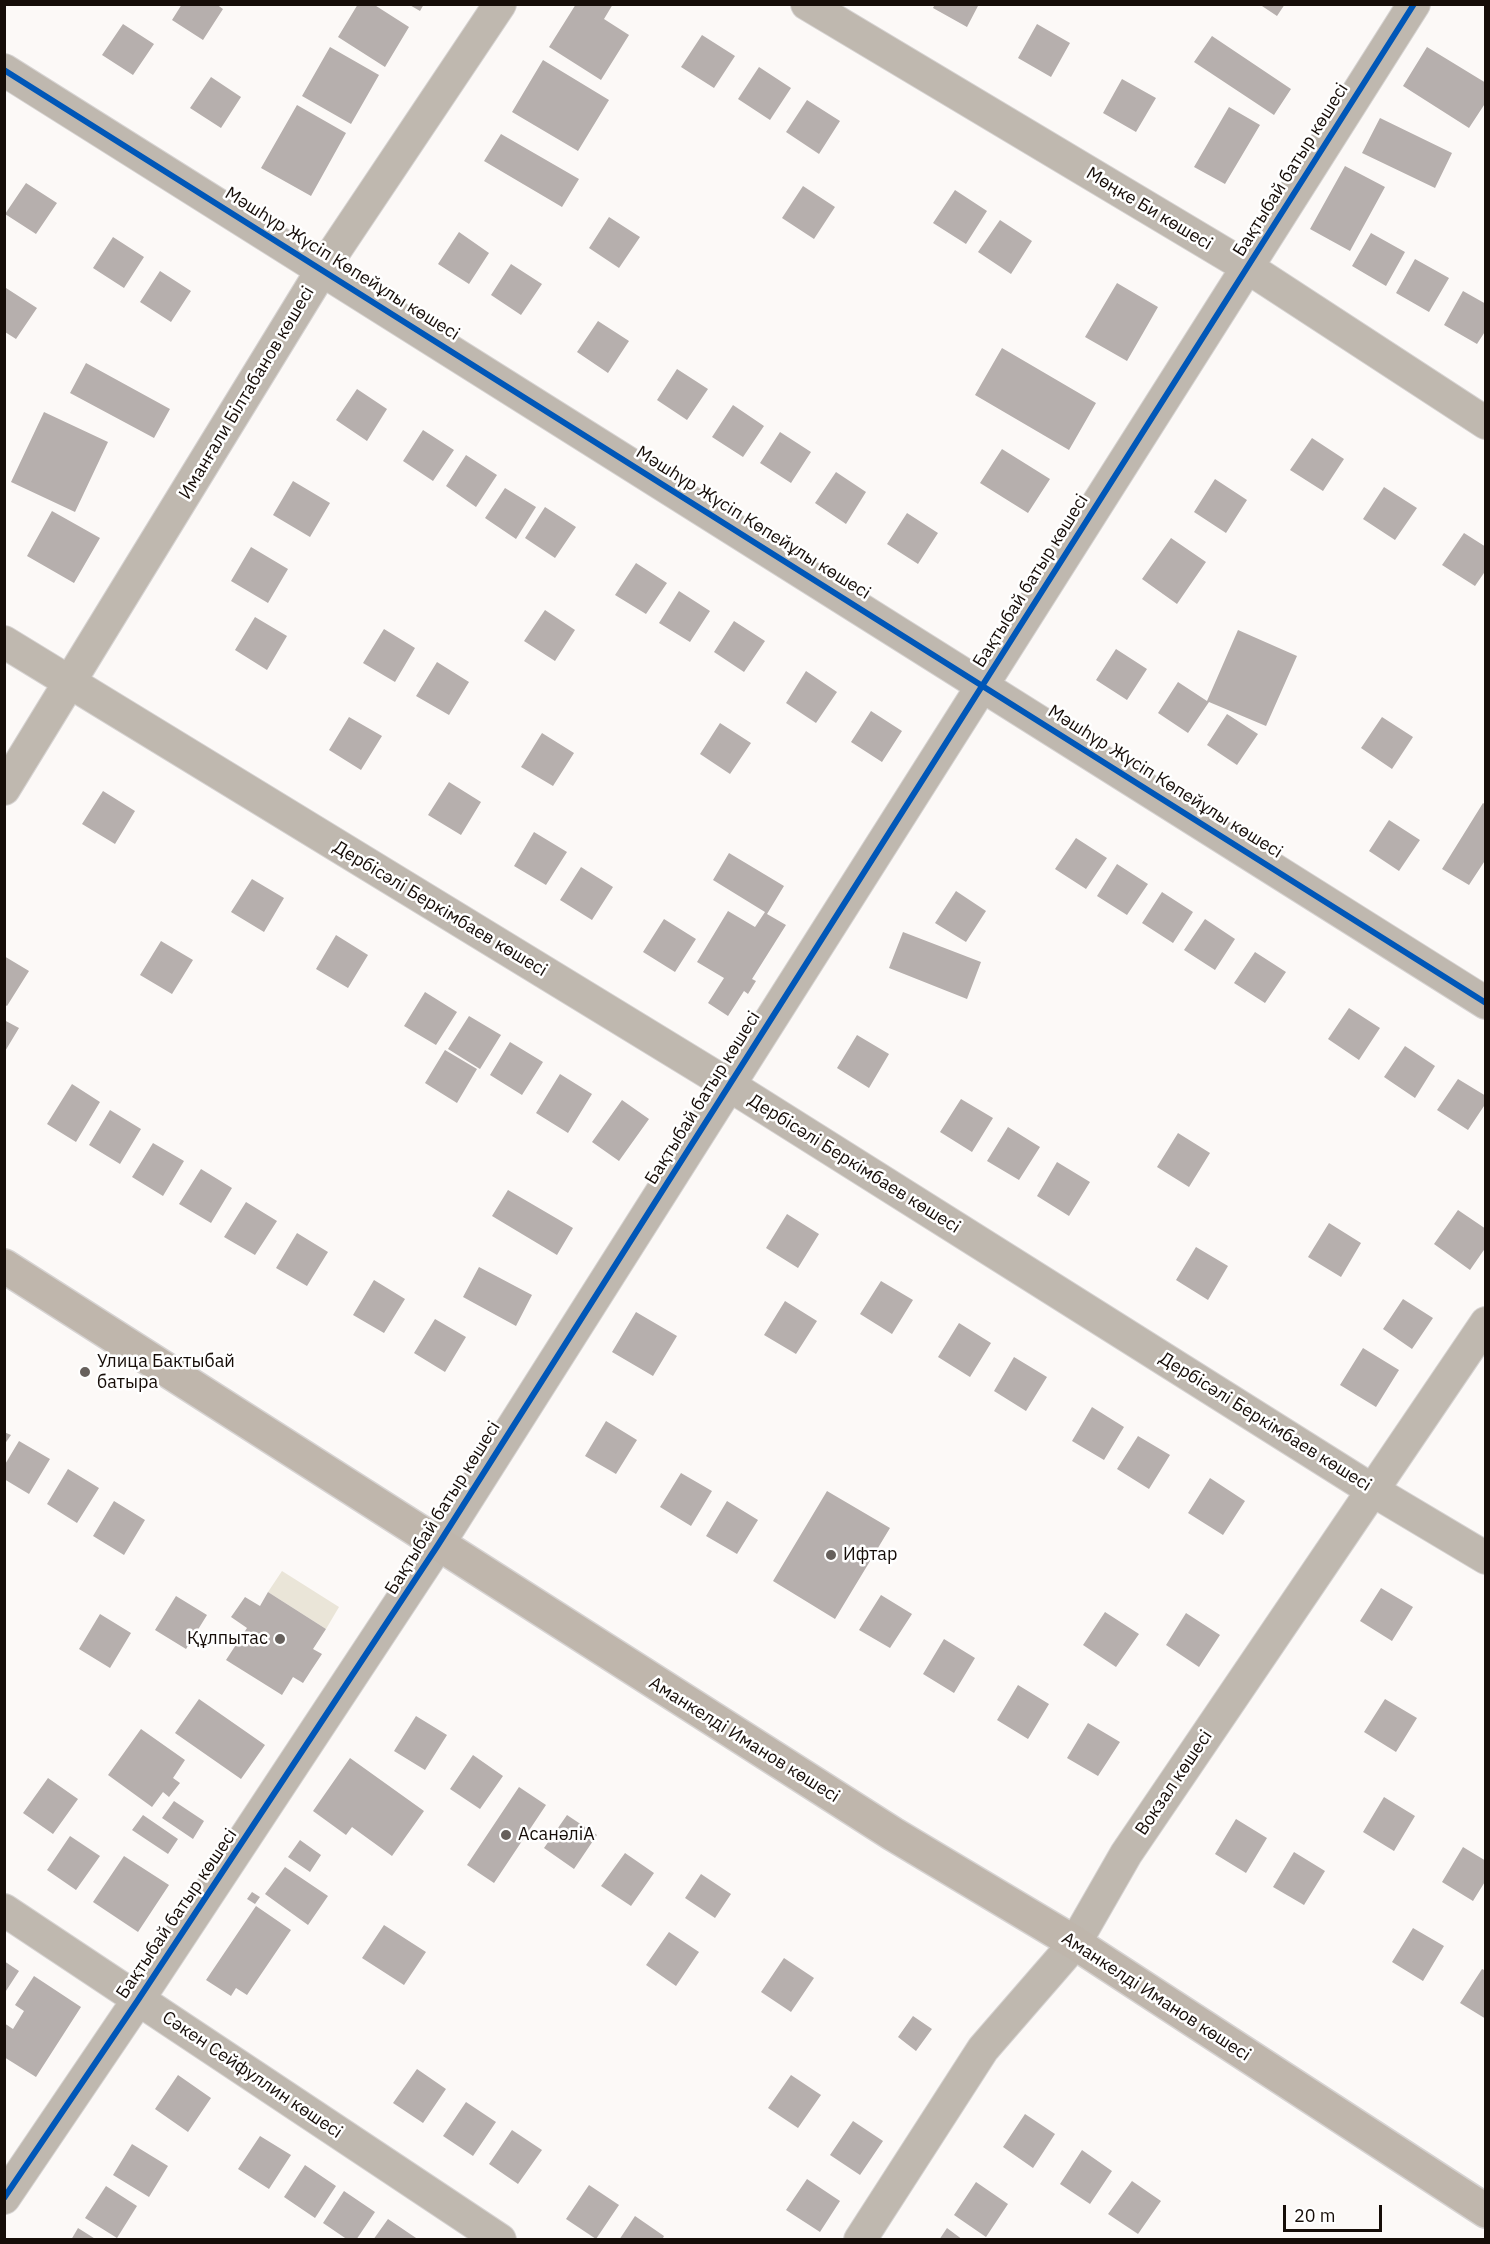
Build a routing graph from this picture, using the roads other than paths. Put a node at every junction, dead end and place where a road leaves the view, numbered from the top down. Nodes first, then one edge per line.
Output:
1 (500, 4) edge
2 (807, 4) edge
3 (1414, 4) edge
4 (4, 70) edge
5 (1247, 267) junction
6 (322, 270) junction
7 (1485, 423) edge
8 (4, 642) edge
9 (70, 682) junction
10 (983, 685) junction
11 (4, 789) edge
12 (1485, 1003) edge
13 (729, 1085) junction
14 (4, 1266) edge
15 (1485, 1323) edge
16 (1372, 1490) junction
17 (438, 1545) junction
18 (1485, 1558) edge
19 (4, 1910) edge
20 (1075, 1943) junction
21 (138, 2000) junction
22 (4, 2198) edge
23 (1485, 2211) edge
24 (500, 2240) edge
25 (860, 2240) edge

1 - 6 street, Иманғали Білтабанов көшесі
2 - 5 street, Мөңке Би көшесі
3 - 5 street, Бақтыбай батыр көшесі
4 - 6 street, Мәшһүр Жүсіп Көпейұлы көшесі
5 - 7 street, Мөңке Би көшесі
5 - 10 street, Бақтыбай батыр көшесі
6 - 9 street, Иманғали Білтабанов көшесі
6 - 10 street, Мәшһүр Жүсіп Көпейұлы көшесі
8 - 9 street, Дербісәлі Беркімбаев көшесі
9 - 11 street, Иманғали Білтабанов көшесі
9 - 13 street, Дербісәлі Беркімбаев көшесі
10 - 12 street, Мәшһүр Жүсіп Көпейұлы көшесі
10 - 13 street, Бақтыбай батыр көшесі
13 - 16 street, Дербісәлі Беркімбаев көшесі
13 - 17 street, Бақтыбай батыр көшесі
14 - 17 main road, Аманкелді Иманов көшесі
15 - 16 street, Вокзал көшесі
16 - 18 street, Дербісәлі Беркімбаев көшесі
16 - 20 street, Вокзал көшесі
17 - 20 main road, Аманкелді Иманов көшесі
17 - 21 street, Бақтыбай батыр көшесі
19 - 21 street, Сәкен Сейфуллин көшесі
20 - 23 main road, Аманкелді Иманов көшесі
20 - 25 street, Вокзал көшесі
21 - 22 street, Бақтыбай батыр көшесі
21 - 24 street, Сәкен Сейфуллин көшесі

